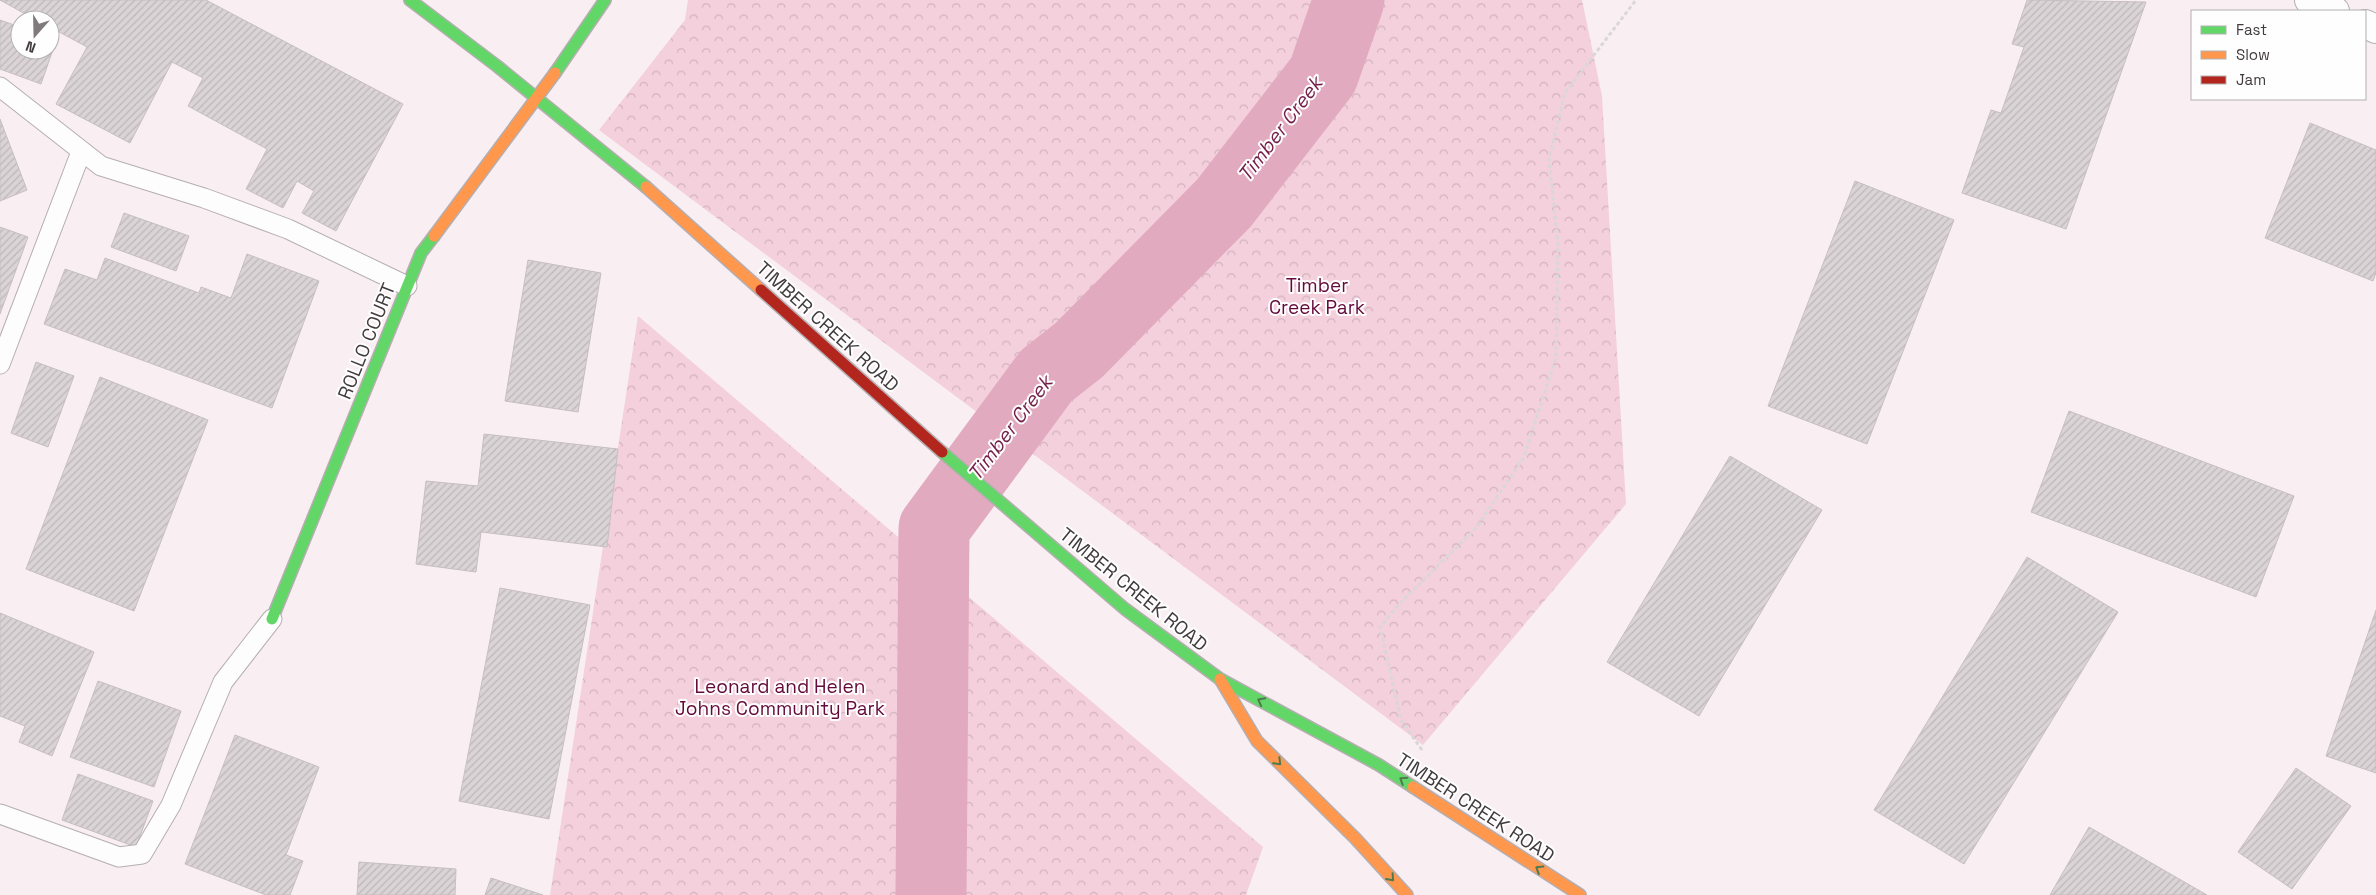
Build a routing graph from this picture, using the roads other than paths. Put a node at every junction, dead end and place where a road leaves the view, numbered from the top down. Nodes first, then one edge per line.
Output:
1 (410, 0) edge
2 (605, 0) edge
3 (2309, 0) edge
4 (2333, 10) edge
5 (0, 87) edge
6 (537, 100) junction
7 (81, 152) junction
8 (407, 286) junction
9 (0, 364) edge
10 (272, 619) joint
11 (1220, 679) junction
12 (0, 814) edge
13 (1407, 895) edge
14 (1580, 895) edge

1 - 6 street, TIMBER CREEK ROAD
2 - 6 street, ROLLO COURT
3 - 4 street
5 - 7 lane
6 - 8 street, ROLLO COURT
6 - 11 street, TIMBER CREEK ROAD
7 - 8 lane
7 - 9 lane
8 - 10 street, ROLLO COURT
10 - 12 lane
11 -> 13 street, TIMBER CREEK ROAD
14 -> 11 street, TIMBER CREEK ROAD

